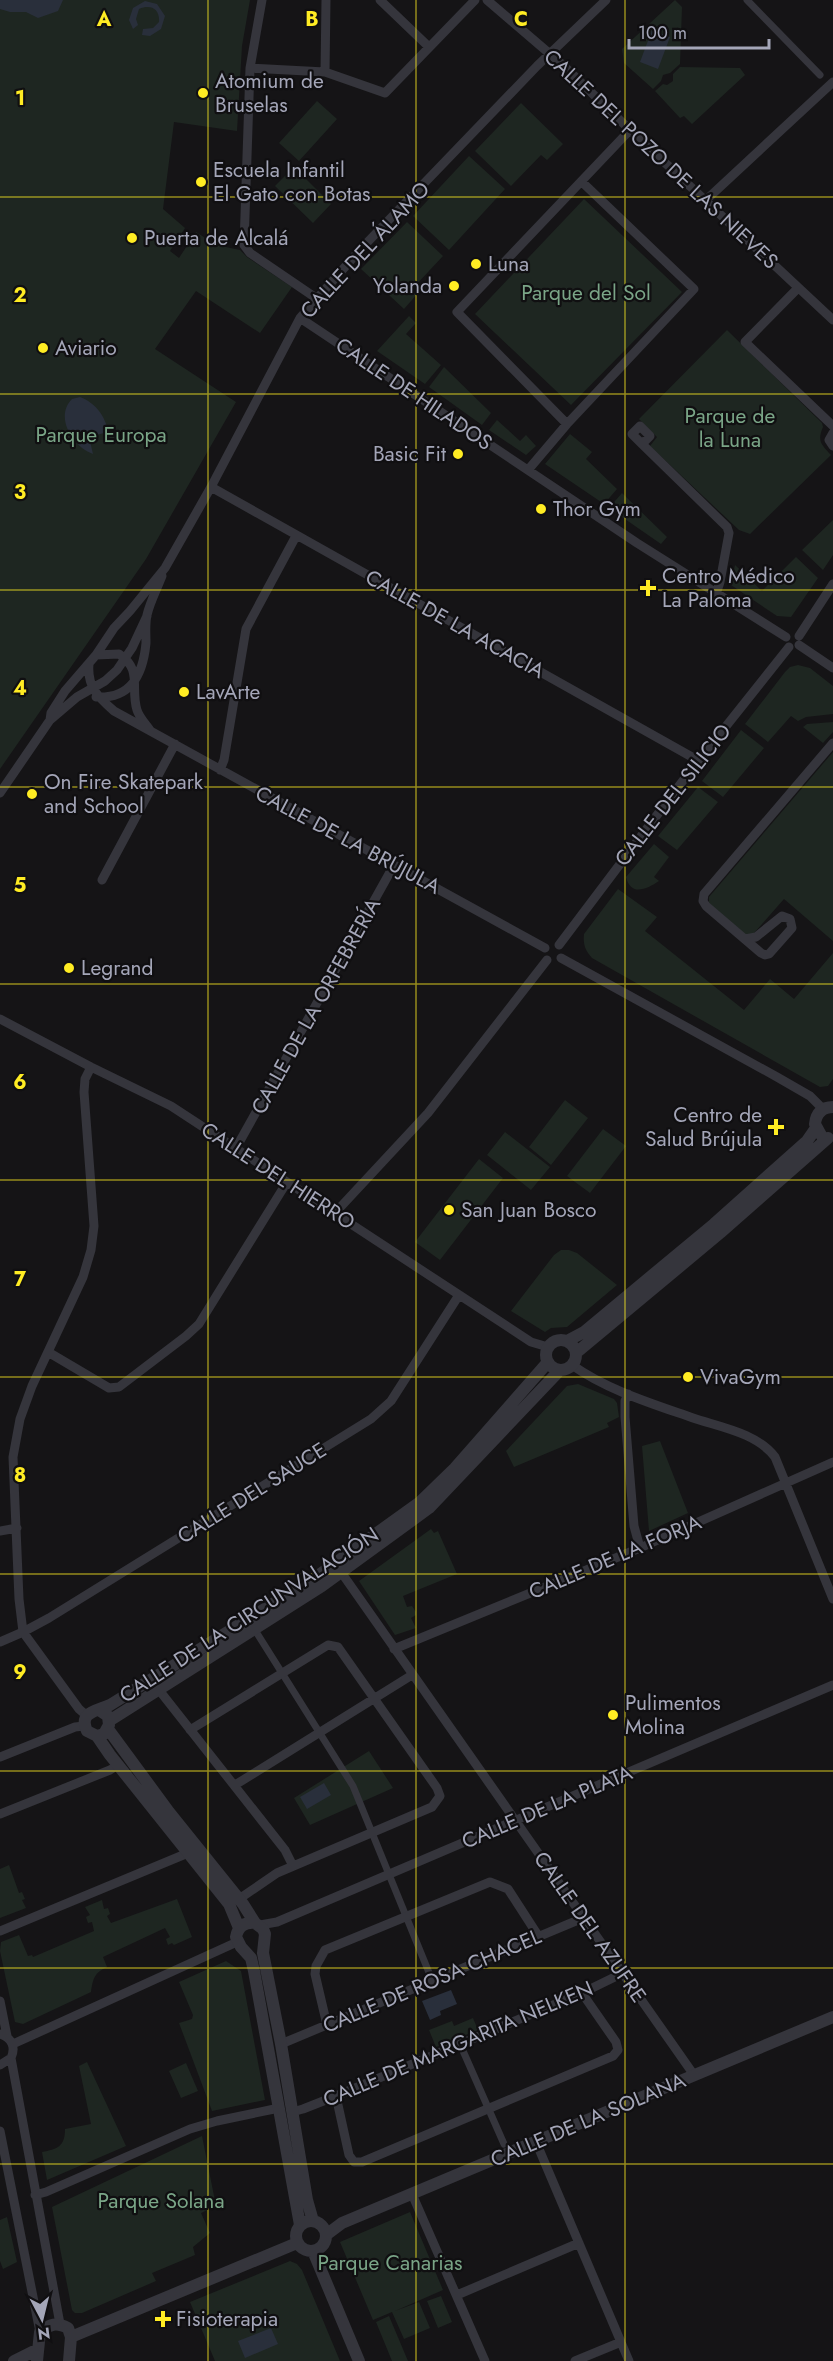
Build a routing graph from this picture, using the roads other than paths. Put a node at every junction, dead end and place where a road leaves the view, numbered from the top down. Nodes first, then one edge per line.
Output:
1 (262, 0) edge
2 (326, 0) edge
3 (380, 0) edge
4 (475, 0) edge
5 (487, 0) edge
6 (606, 0) edge
7 (747, 0) edge
8 (429, 47) junction
9 (550, 54) junction
10 (250, 68) junction
11 (325, 72) junction
12 (820, 75) dead end
13 (833, 82) edge
14 (630, 130) junction
15 (582, 182) junction
16 (706, 200) junction
17 (798, 288) junction
18 (316, 298) junction
19 (831, 313) edge
20 (300, 318) junction
21 (567, 423) junction
22 (833, 426) edge
23 (833, 433) edge
24 (642, 444) dead end
25 (833, 446) edge
26 (528, 470) junction
27 (211, 487) junction
28 (296, 536) junction
29 (165, 568) junction
30 (833, 584) edge
31 (716, 594) junction
32 (147, 616) junction
33 (786, 637) junction
34 (799, 640) junction
35 (789, 647) junction
36 (96, 655) junction
37 (125, 658) junction
38 (89, 664) junction
39 (833, 668) edge
40 (135, 680) junction
41 (96, 694) junction
42 (50, 720) junction
43 (152, 732) junction
44 (833, 743) edge
45 (175, 744) junction
46 (699, 761) junction
47 (220, 770) junction
48 (0, 793) edge
49 (394, 865) junction
50 (102, 880) dead end
51 (745, 939) junction
52 (559, 945) junction
53 (545, 948) junction
54 (561, 958) junction
55 (547, 960) junction
56 (0, 1019) edge
57 (91, 1067) junction
58 (830, 1105) edge
59 (816, 1128) junction
60 (831, 1138) edge
61 (236, 1148) junction
62 (287, 1182) junction
63 (334, 1214) junction
64 (459, 1295) junction
65 (567, 1341) junction
66 (548, 1347) junction
67 (48, 1352) junction
68 (548, 1362) junction
69 (569, 1362) junction
70 (628, 1394) junction
71 (833, 1462) edge
72 (786, 1483) junction
73 (17, 1528) junction
74 (0, 1531) edge
75 (640, 1548) junction
76 (340, 1572) junction
77 (833, 1599) edge
78 (255, 1630) junction
79 (23, 1632) junction
80 (0, 1642) edge
81 (394, 1648) junction
82 (282, 1674) junction
83 (412, 1675) junction
84 (833, 1685) edge
85 (159, 1690) junction
86 (374, 1698) junction
87 (99, 1710) junction
88 (85, 1720) junction
89 (105, 1729) junction
90 (190, 1730) junction
91 (318, 1733) junction
92 (0, 1757) edge
93 (118, 1765) junction
94 (235, 1785) junction
95 (0, 1814) edge
96 (515, 1820) junction
97 (371, 1833) junction
98 (188, 1853) junction
99 (293, 1866) junction
100 (388, 1875) junction
101 (239, 1899) junction
102 (405, 1916) junction
103 (583, 1917) junction
104 (258, 1924) junction
105 (239, 1928) junction
106 (0, 1931) edge
107 (539, 1937) junction
108 (263, 1944) junction
109 (241, 1946) junction
110 (622, 1973) junction
111 (432, 1980) junction
112 (582, 1993) junction
113 (0, 2001) edge
114 (833, 2017) edge
115 (327, 2025) junction
116 (6, 2038) edge
117 (281, 2044) junction
118 (460, 2044) junction
119 (11, 2058) junction
120 (0, 2065) edge
121 (694, 2075) junction
122 (336, 2096) junction
123 (279, 2108) junction
124 (488, 2108) junction
125 (292, 2112) junction
126 (0, 2131) edge
127 (536, 2142) junction
128 (504, 2144) dead end
129 (35, 2194) junction
130 (412, 2194) junction
131 (300, 2225) junction
132 (320, 2227) junction
133 (297, 2243) junction
134 (579, 2243) junction
135 (313, 2251) junction
136 (457, 2295) junction
137 (60, 2324) junction
138 (40, 2332) junction
139 (71, 2337) junction
140 (621, 2342) junction
141 (38, 2355) edge
142 (14, 2361) edge
143 (69, 2361) edge
144 (359, 2361) edge
145 (485, 2361) edge
146 (575, 2361) edge
147 (628, 2361) edge

1 - 10 street
2 - 11 street
3 - 8 street
4 - 8 street
5 - 9 street, CALLE DEL POZO DE LAS NIEVES
6 - 9 street, CALLE DEL ÁLAMO
7 - 12 street
8 - 11 street
9 - 14 street, CALLE DEL POZO DE LAS NIEVES
9 - 18 street, CALLE DEL ÁLAMO
10 - 11 street
10 - 18 street
13 - 16 street
14 - 15 street
14 - 16 street, CALLE DEL POZO DE LAS NIEVES
15 - 21 street
15 - 21 street
16 - 17 street, CALLE DEL POZO DE LAS NIEVES
17 - 19 street, CALLE DEL POZO DE LAS NIEVES
17 - 22 street
18 - 20 street, CALLE DEL ÁLAMO
20 - 26 street, CALLE DE HILADOS
20 - 27 street, CALLE DEL ÁLAMO
21 - 26 street
23 - 25 street
24 - 31 street
26 - 31 street, CALLE DE HILADOS
27 - 28 street, CALLE DE LA ACACIA
27 - 29 street, CALLE DEL ÁLAMO
28 - 46 street, CALLE DE LA ACACIA
28 - 47 street
29 - 32 street, CALLE DEL ÁLAMO
29 - 36 street, CALLE DEL ÁLAMO
30 - 34 street
31 - 33 street, CALLE DE HILADOS
32 - 37 street, CALLE DEL ÁLAMO
32 - 40 street, CALLE DEL ÁLAMO
33 - 34 street
33 - 35 street
34 - 35 street
34 - 39 street
35 - 46 street, CALLE DEL SILICIO
36 - 37 street
36 - 38 street, CALLE DEL ÁLAMO
37 - 40 street, CALLE DEL ÁLAMO
37 - 41 street, CALLE DEL ÁLAMO
38 - 41 street
38 - 42 street, CALLE DEL ÁLAMO
40 - 41 street
40 - 43 street, CALLE DEL ÁLAMO
41 - 42 street
41 - 43 street, CALLE DE LA BRÚJULA
42 - 48 street
43 - 45 street, CALLE DE LA BRÚJULA
44 - 51 street
45 - 47 street, CALLE DE LA BRÚJULA
45 - 50 street
46 - 52 street, CALLE DEL SILICIO
47 - 49 street, CALLE DE LA BRÚJULA
49 - 53 street, CALLE DE LA BRÚJULA
49 - 61 street, CALLE DE LA ORFEBRERÍA
51 - 51 street
52 - 53 street
52 - 54 street
53 - 55 street
54 - 55 street
54 - 58 street
55 - 63 street
56 - 57 street, CALLE DEL HIERRO
57 - 61 street, CALLE DEL HIERRO
57 - 67 street
58 - 59 street
59 - 60 street
59 - 65 street
60 - 69 street, CALLE DE LA CIRCUNVALACIÓN
61 - 62 street, CALLE DEL HIERRO
62 - 63 street, CALLE DEL HIERRO
62 - 67 street
63 - 64 street, CALLE DEL HIERRO
64 - 66 street, CALLE DEL HIERRO
64 - 79 street, CALLE DEL SAUCE
65 - 66 street
65 - 69 street
66 - 68 street
67 - 73 street
68 - 69 street
68 - 87 street, CALLE DE LA CIRCUNVALACIÓN
69 - 70 street
69 - 76 street, CALLE DE LA CIRCUNVALACIÓN
70 - 72 street
70 - 75 street
71 - 72 street, CALLE DE LA FORJA
72 - 75 street, CALLE DE LA FORJA
72 - 77 street
73 - 74 street
73 - 79 street
75 - 81 street, CALLE DE LA FORJA
76 - 78 street, CALLE DE LA CIRCUNVALACIÓN
76 - 81 street, CALLE DEL AZUFRE
78 - 82 street
78 - 85 street, CALLE DE LA CIRCUNVALACIÓN
79 - 80 street, CALLE DEL SAUCE
79 - 88 street
81 - 83 street, CALLE DEL AZUFRE
82 - 86 street
82 - 90 street
82 - 91 street
83 - 86 street
83 - 96 street, CALLE DEL AZUFRE
84 - 96 street, CALLE DE LA PLATA
85 - 89 street, CALLE DE LA CIRCUNVALACIÓN
85 - 90 street
86 - 91 street
86 - 97 street
87 - 88 street
87 - 89 street
88 - 89 street
88 - 92 street
89 - 93 street
89 - 101 street, CALLE DE LA CIRCUNVALACIÓN
90 - 94 street
91 - 94 street
91 - 97 street
93 - 95 street
93 - 98 street
94 - 99 street
96 - 100 street, CALLE DE LA PLATA
96 - 103 street, CALLE DEL AZUFRE
97 - 99 street
97 - 100 street
98 - 105 street
98 - 106 street
99 - 101 street
100 - 102 street
100 - 104 street, CALLE DE LA PLATA
101 - 104 street, CALLE DE LA CIRCUNVALACIÓN
102 - 107 street
102 - 111 street
102 - 115 street
103 - 107 street, CALLE DE ROSA CHACEL
103 - 110 street, CALLE DEL AZUFRE
104 - 105 street
104 - 108 street
105 - 109 street
107 - 111 street, CALLE DE ROSA CHACEL
108 - 109 street
108 - 117 street
109 - 116 street
109 - 123 street
110 - 112 street, CALLE DE MARGARITA NELKEN
110 - 121 street, CALLE DEL AZUFRE
111 - 115 street, CALLE DE ROSA CHACEL
112 - 118 street, CALLE DE MARGARITA NELKEN
112 - 124 street
113 - 116 street
114 - 121 street, CALLE DE LA SOLANA
115 - 117 street, CALLE DE ROSA CHACEL
116 - 119 street
117 - 125 street
118 - 122 street, CALLE DE MARGARITA NELKEN
118 - 124 street
119 - 120 street
119 - 129 street
121 - 127 street, CALLE DE LA SOLANA
122 - 124 street
122 - 125 street, CALLE DE MARGARITA NELKEN
123 - 129 street
123 - 131 street
124 - 128 street
125 - 132 street
126 - 138 street
127 - 130 street, CALLE DE LA SOLANA
127 - 134 street
129 - 137 street
130 - 132 street, CALLE DE LA SOLANA
130 - 136 street
131 - 132 street
131 - 133 street
132 - 135 street
133 - 135 street
133 - 139 street
134 - 136 street
134 - 140 street
135 - 144 street
136 - 145 street
137 - 138 street
137 - 139 street
138 - 141 street
139 - 143 street
140 - 146 street
140 - 147 street
141 - 142 street

